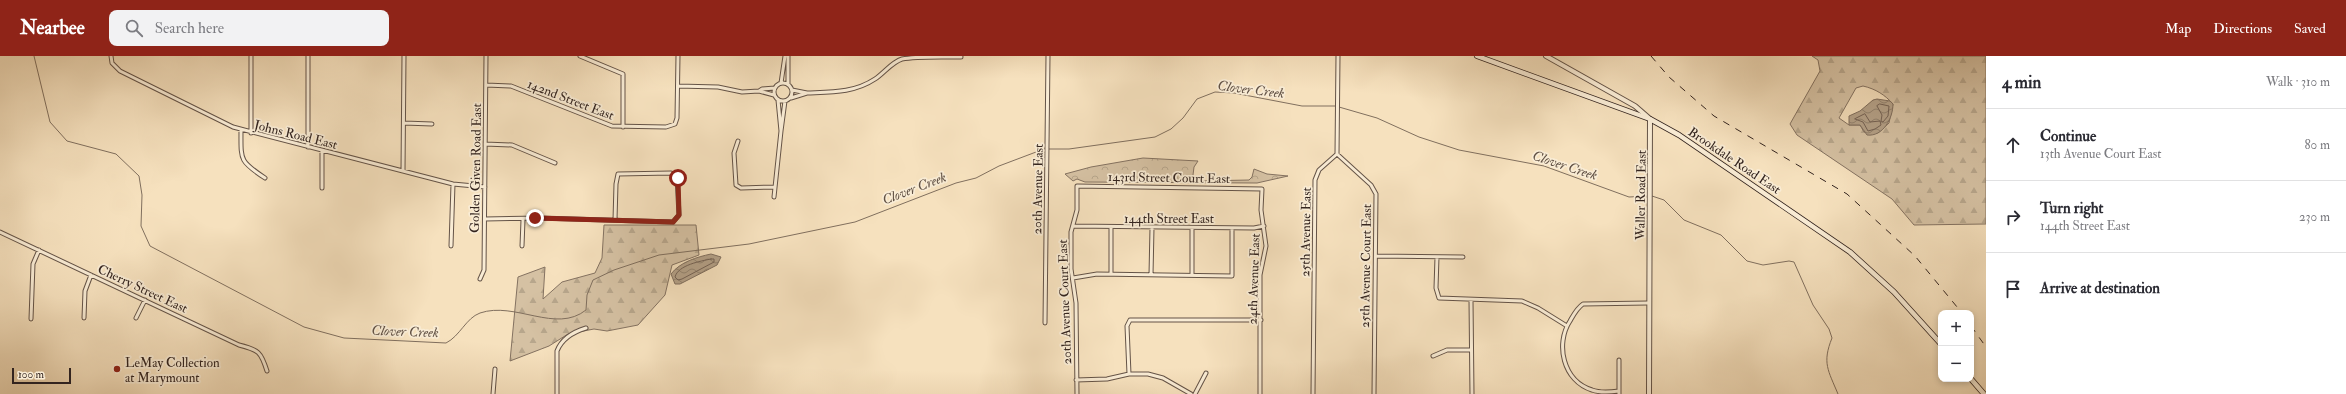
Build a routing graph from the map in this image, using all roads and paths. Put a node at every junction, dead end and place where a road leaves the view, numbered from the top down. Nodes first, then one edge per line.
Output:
1 (111, 56) edge
2 (251, 56) edge
3 (308, 56) edge
4 (404, 56) edge
5 (486, 56) edge
6 (580, 56) edge
7 (678, 56) edge
8 (785, 56) edge
9 (788, 56) edge
10 (1048, 56) edge
11 (1338, 56) edge
12 (1477, 56) edge
13 (1546, 56) edge
14 (923, 57) edge
15 (960, 57) dead end
16 (781, 83) junction
17 (788, 84) junction
18 (486, 85) junction
19 (678, 86) junction
20 (774, 88) junction
21 (792, 90) junction
22 (759, 91) junction
23 (807, 92) junction
24 (774, 95) junction
25 (790, 98) junction
26 (778, 100) junction
27 (785, 101) junction
28 (1650, 119) junction
29 (404, 123) junction
30 (432, 124) dead end
31 (623, 127) junction
32 (241, 130) junction
33 (781, 131) junction
34 (251, 133) junction
35 (738, 141) dead end
36 (485, 144) junction
37 (308, 147) junction
38 (322, 151) junction
39 (1337, 154) junction
40 (555, 163) dead end
41 (402, 171) junction
42 (265, 178) dead end
43 (453, 184) junction
44 (1077, 186) joint
45 (484, 187) junction
46 (774, 187) junction
47 (322, 188) dead end
48 (1262, 189) joint
49 (774, 197) dead end
50 (485, 219) junction
51 (523, 220) junction
52 (615, 220) junction
53 (1074, 226) junction
54 (1264, 226) junction
55 (1111, 227) junction
56 (1152, 228) junction
57 (1192, 228) junction
58 (1232, 228) junction
59 (0, 232) edge
60 (451, 246) dead end
61 (522, 246) dead end
62 (39, 250) junction
63 (1376, 256) junction
64 (1436, 257) junction
65 (1463, 257) dead end
66 (1111, 274) junction
67 (91, 275) junction
68 (1151, 275) junction
69 (1192, 275) junction
70 (1072, 278) junction
71 (480, 279) dead end
72 (145, 300) junction
73 (1471, 300) junction
74 (1648, 303) junction
75 (84, 318) dead end
76 (136, 318) dead end
77 (32, 319) dead end
78 (1261, 320) junction
79 (1045, 323) dead end
80 (1567, 326) junction
81 (586, 328) dead end
82 (1938, 341) edge
83 (1471, 350) junction
84 (1433, 356) dead end
85 (1619, 360) dead end
86 (495, 369) dead end
87 (267, 371) dead end
88 (1206, 373) dead end
89 (1129, 374) junction
90 (1076, 380) junction
91 (1974, 382) edge
92 (1619, 392) edge
93 (493, 394) edge
94 (557, 394) edge
95 (1077, 394) edge
96 (1191, 394) edge
97 (1195, 394) edge
98 (1260, 394) edge
99 (1313, 394) edge
100 (1374, 394) edge
101 (1472, 394) edge
102 (1649, 394) edge
103 (1984, 394) edge

1 - 32 street, Johns Road East
2 - 34 street
3 - 37 street
4 - 29 street
5 - 18 street, Golden Given Road East
6 - 31 street
7 - 19 street
8 - 16 street
9 - 17 street
10 - 79 street, 20th Avenue East
11 - 39 street
12 - 28 main road, Brookdale Road East
13 - 28 street
14 - 15 street
14 - 23 street
16 - 17 street
16 - 20 street
17 - 21 street
18 - 31 street, 142nd Street East
18 - 36 street, Golden Given Road East
19 - 22 street
19 - 31 street, 142nd Street East
20 - 22 street
20 - 24 street
21 - 23 street
21 - 25 street
22 - 24 street
23 - 25 street
24 - 26 street
25 - 27 street
26 - 27 street
26 - 33 street
27 - 33 street
28 - 74 street, Waller Road East
28 - 82 main road, Brookdale Road East
29 - 30 street
29 - 41 street
32 - 34 street, Johns Road East
32 - 42 street
33 - 46 street
34 - 37 street, Johns Road East
35 - 46 street
36 - 40 street
36 - 45 street, Golden Given Road East
37 - 38 street, Johns Road East
38 - 41 street, Johns Road East
38 - 47 street
39 - 63 street, 25th Avenue Court East
39 - 99 street, 25th Avenue East
41 - 43 street, Johns Road East
43 - 45 street, Johns Road East
43 - 60 street
44 - 48 street, 143rd Street Court East
44 - 53 street, 20th Avenue Court East
45 - 50 street, Golden Given Road East
46 - 49 street
48 - 54 street, 24th Avenue East
50 - 51 street
50 - 71 street, Golden Given Road East
51 - 52 street
51 - 61 street
52 - 52 street
53 - 55 street, 144th Street East
53 - 70 street, 20th Avenue Court East
54 - 58 street, 144th Street East
54 - 78 street, 24th Avenue East
55 - 56 street, 144th Street East
55 - 66 street
56 - 57 street, 144th Street East
56 - 68 street
57 - 58 street, 144th Street East
57 - 69 street
58 - 69 street
59 - 62 street, Cherry Street East
62 - 67 street, Cherry Street East
62 - 77 street
63 - 64 street
63 - 100 street, 25th Avenue Court East
64 - 65 street
64 - 73 street
66 - 68 street
66 - 70 street
67 - 72 street, Cherry Street East
67 - 75 street
68 - 69 street
70 - 90 street, 20th Avenue Court East
72 - 76 street
72 - 87 street, Cherry Street East
73 - 80 street
73 - 83 street
74 - 80 street
74 - 102 street, Waller Road East
78 - 89 street
78 - 98 street, 24th Avenue East
80 - 92 street
81 - 94 street
83 - 84 street
83 - 101 street
85 - 92 street
86 - 93 street
88 - 97 street
89 - 90 street
89 - 96 street
90 - 95 street, 20th Avenue Court East
91 - 103 main road

